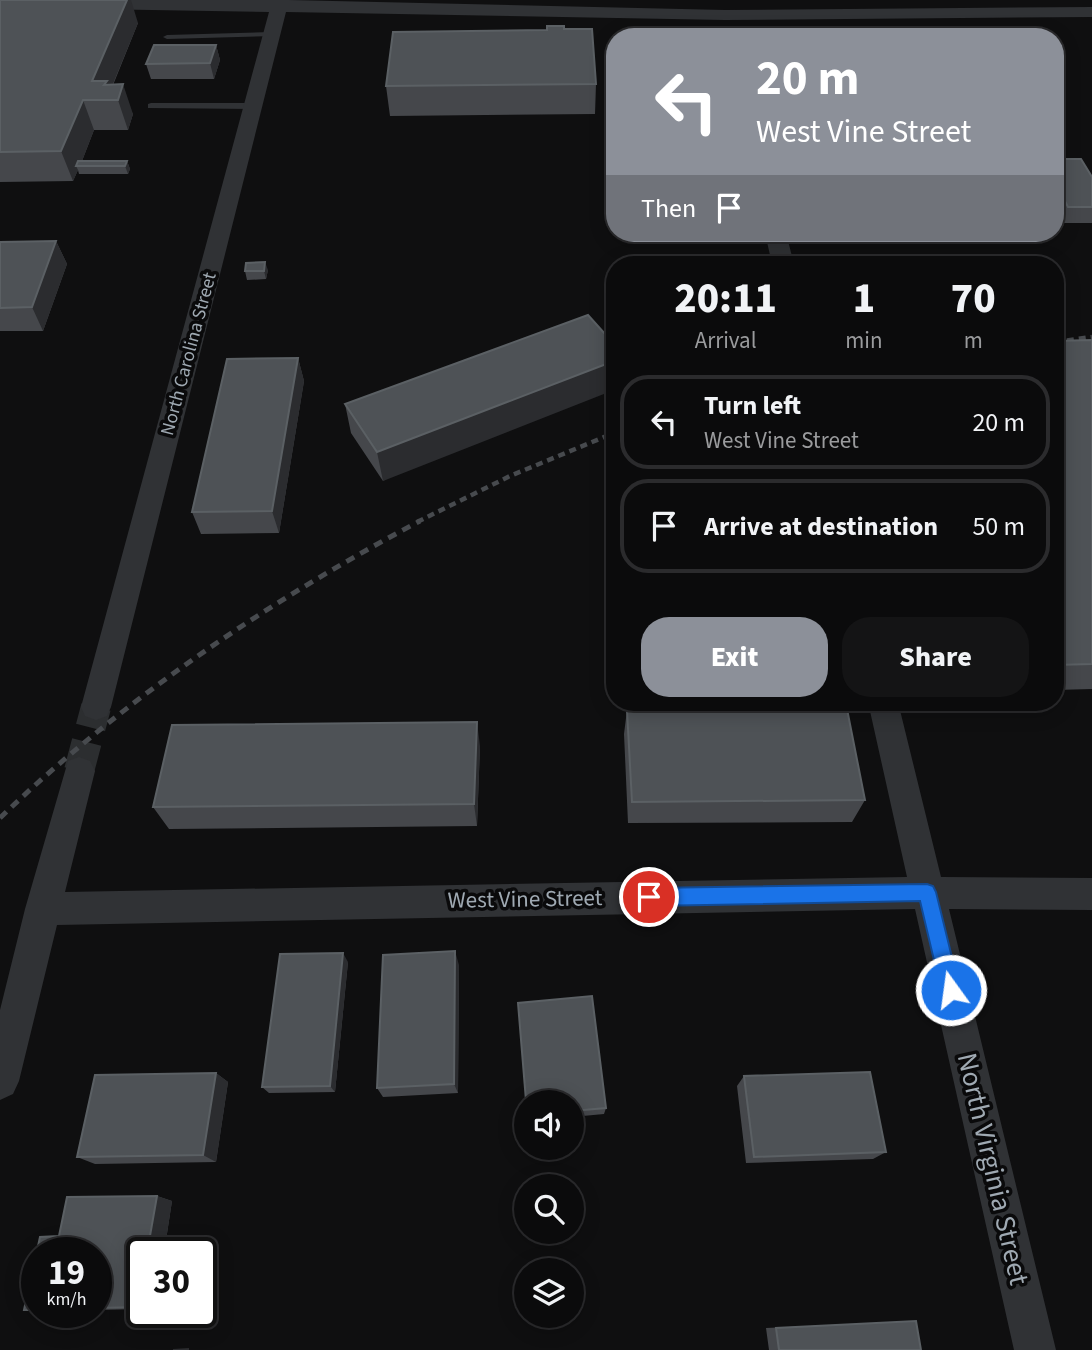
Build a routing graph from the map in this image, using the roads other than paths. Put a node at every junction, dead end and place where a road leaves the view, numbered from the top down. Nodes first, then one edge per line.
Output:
1 (70, 4) edge
2 (280, 4) edge
3 (723, 8) edge
4 (1092, 12) edge
5 (728, 28) edge
6 (272, 34) junction
7 (167, 37) dead end
8 (151, 106) dead end
9 (253, 106) junction
10 (96, 707) tunnel mouth
11 (885, 711) edge
12 (79, 771) tunnel mouth
13 (927, 892) junction
14 (1092, 894) edge
15 (42, 909) junction
16 (0, 1081) edge
17 (1035, 1350) edge

1 - 2 street
2 - 3 street
2 - 6 street, North Carolina Street
3 - 4 street
3 - 5 street
6 - 7 lane
6 - 9 street, North Carolina Street
8 - 9 lane
9 - 10 street, North Carolina Street
11 - 13 street, North Virginia Street
12 - 15 street
13 - 14 street, West Vine Street
13 - 15 street, West Vine Street
13 - 17 street, North Virginia Street
15 - 16 street

